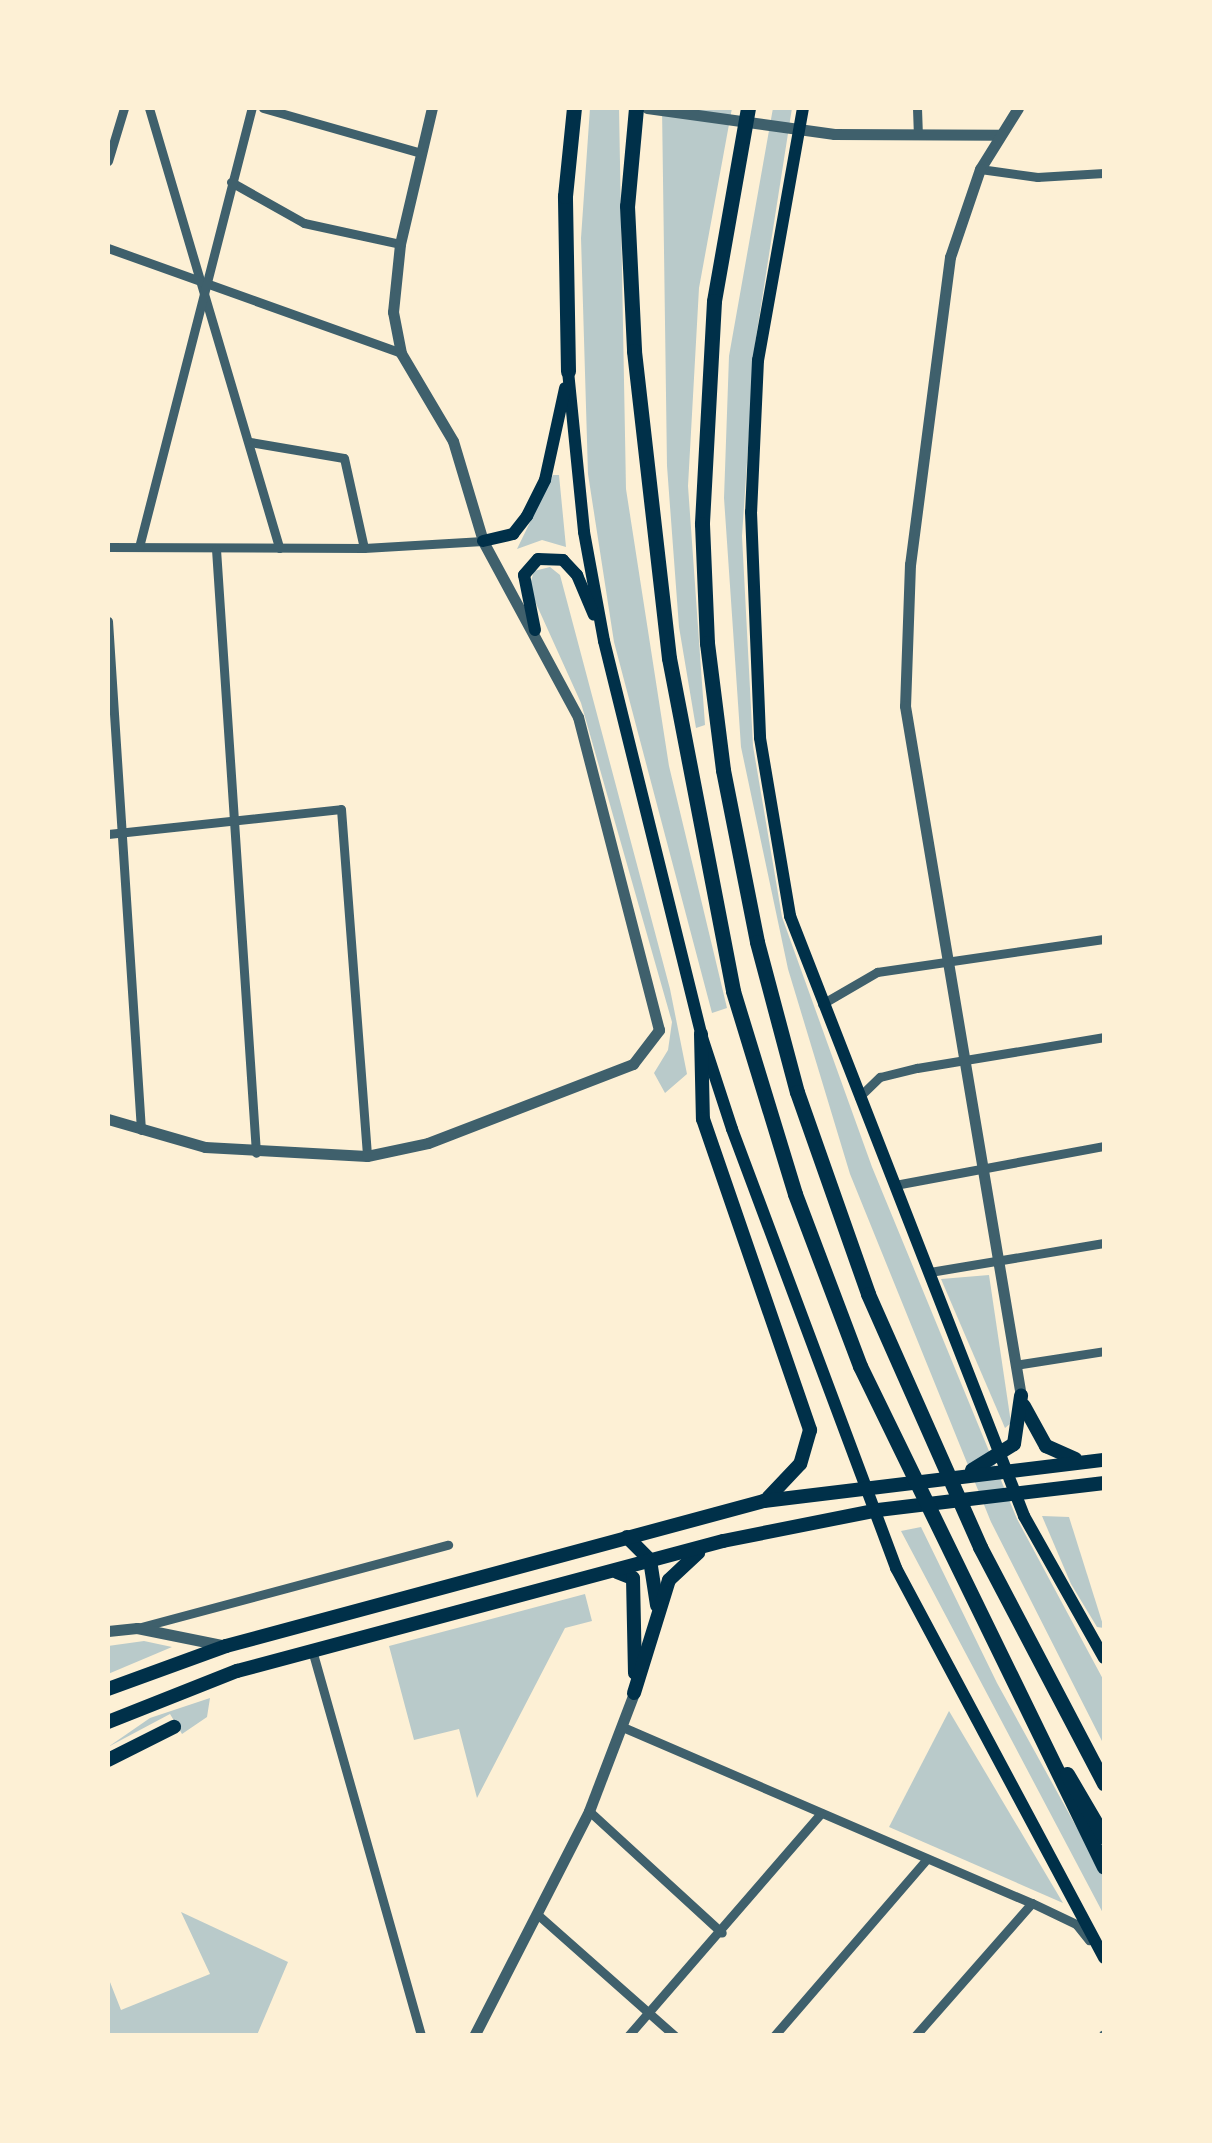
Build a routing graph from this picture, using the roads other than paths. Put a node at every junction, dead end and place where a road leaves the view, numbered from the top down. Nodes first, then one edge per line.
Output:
1 (124, 108) edge
2 (148, 108) edge
3 (252, 108) edge
4 (263, 108) edge
5 (432, 108) edge
6 (574, 108) edge
7 (627, 108) edge
8 (636, 108) edge
9 (647, 108) edge
10 (748, 108) edge
11 (758, 108) edge
12 (803, 108) edge
13 (917, 108) edge
14 (1018, 108) edge
15 (918, 135) junction
16 (999, 135) junction
17 (421, 153) junction
18 (108, 161) edge
19 (980, 169) junction
20 (1104, 173) edge
21 (231, 182) junction
22 (727, 199) junction
23 (627, 206) junction
24 (400, 244) junction
25 (108, 248) edge
26 (202, 285) junction
27 (401, 353) junction
28 (568, 371) junction
29 (250, 442) junction
30 (483, 542) junction
31 (108, 547) edge
32 (138, 548) junction
33 (279, 548) junction
34 (364, 548) junction
35 (216, 549) junction
36 (108, 621) edge
37 (536, 630) junction
38 (604, 641) junction
39 (235, 820) junction
40 (113, 833) edge
41 (1104, 940) edge
42 (945, 962) junction
43 (822, 1004) junction
44 (701, 1034) junction
45 (1104, 1037) edge
46 (962, 1058) junction
47 (859, 1096) junction
48 (108, 1118) edge
49 (141, 1130) junction
50 (1104, 1146) edge
51 (256, 1153) junction
52 (367, 1156) junction
53 (981, 1164) junction
54 (894, 1185) junction
55 (1104, 1244) edge
56 (996, 1260) junction
57 (930, 1272) junction
58 (1104, 1351) edge
59 (1015, 1365) junction
60 (1021, 1396) junction
61 (1100, 1460) edge
62 (958, 1476) junction
63 (1104, 1483) edge
64 (764, 1501) junction
65 (654, 1530) junction
66 (627, 1537) junction
67 (723, 1541) junction
68 (448, 1545) dead end
69 (642, 1546) junction
70 (640, 1567) junction
71 (657, 1625) junction
72 (137, 1628) junction
73 (108, 1631) edge
74 (1098, 1636) edge
75 (226, 1646) junction
76 (312, 1650) junction
77 (1104, 1658) edge
78 (1006, 1671) junction
79 (108, 1690) edge
80 (634, 1693) junction
81 (108, 1722) edge
82 (174, 1726) dead end
83 (625, 1728) junction
84 (108, 1760) edge
85 (1104, 1783) edge
86 (589, 1811) junction
87 (821, 1813) junction
88 (1104, 1837) edge
89 (927, 1859) junction
90 (1104, 1867) edge
91 (1032, 1903) junction
92 (537, 1914) junction
93 (722, 1933) junction
94 (1104, 1958) edge
95 (648, 2013) junction
96 (421, 2036) edge
97 (474, 2036) edge
98 (628, 2036) edge
99 (674, 2036) edge
100 (774, 2036) edge
101 (915, 2036) edge

1 - 18 street
2 - 26 street
3 - 21 street
4 - 17 street
5 - 17 street
6 - 28 highway
7 - 23 highway
8 - 23 highway
9 - 15 street
10 - 22 highway
11 - 22 highway
12 - 43 main road
13 - 15 street
14 - 16 street
15 - 16 street
16 - 19 street
17 - 24 street
19 - 20 street
19 - 42 street
21 - 24 street
21 - 26 street
22 - 85 highway
23 - 78 highway
24 - 27 street
25 - 26 street
26 - 27 street
26 - 29 street
26 - 32 street
27 - 30 street
28 - 30 main road
28 - 38 main road
29 - 33 street
29 - 34 street
30 - 34 street
30 - 37 street
31 - 32 street
32 - 35 street
33 - 34 street
33 - 35 street
35 - 39 street
36 - 40 street
37 - 38 main road
37 - 52 street
38 - 44 main road
39 - 40 street
39 - 51 street
39 - 52 street
40 - 49 street
41 - 42 street
42 - 43 street
42 - 46 street
43 - 47 main road
44 - 64 main road
44 - 94 main road
45 - 46 street
46 - 47 street
46 - 53 street
47 - 54 main road
48 - 49 street
49 - 51 street
50 - 53 street
51 - 52 street
53 - 54 street
53 - 56 street
54 - 57 main road
55 - 56 street
56 - 57 street
56 - 59 street
57 - 74 main road
58 - 59 street
59 - 60 street
60 - 61 main road
60 - 62 main road
61 - 62 main road
62 - 64 main road
63 - 67 main road
64 - 65 main road
65 - 66 main road
65 - 69 main road
66 - 69 main road
66 - 75 main road
67 - 70 main road
67 - 71 main road
68 - 72 street
69 - 70 main road
70 - 71 main road
70 - 76 main road
70 - 80 main road
71 - 80 main road
72 - 73 street
72 - 75 street
74 - 77 main road
75 - 79 main road
76 - 81 main road
76 - 96 street
78 - 88 highway
78 - 90 highway
80 - 83 street
82 - 84 main road
83 - 86 street
83 - 87 street
86 - 92 street
86 - 93 street
87 - 89 street
87 - 93 street
89 - 91 street
89 - 100 street
91 - 94 street
91 - 101 street
92 - 95 street
92 - 97 street
93 - 95 street
95 - 98 street
95 - 99 street

